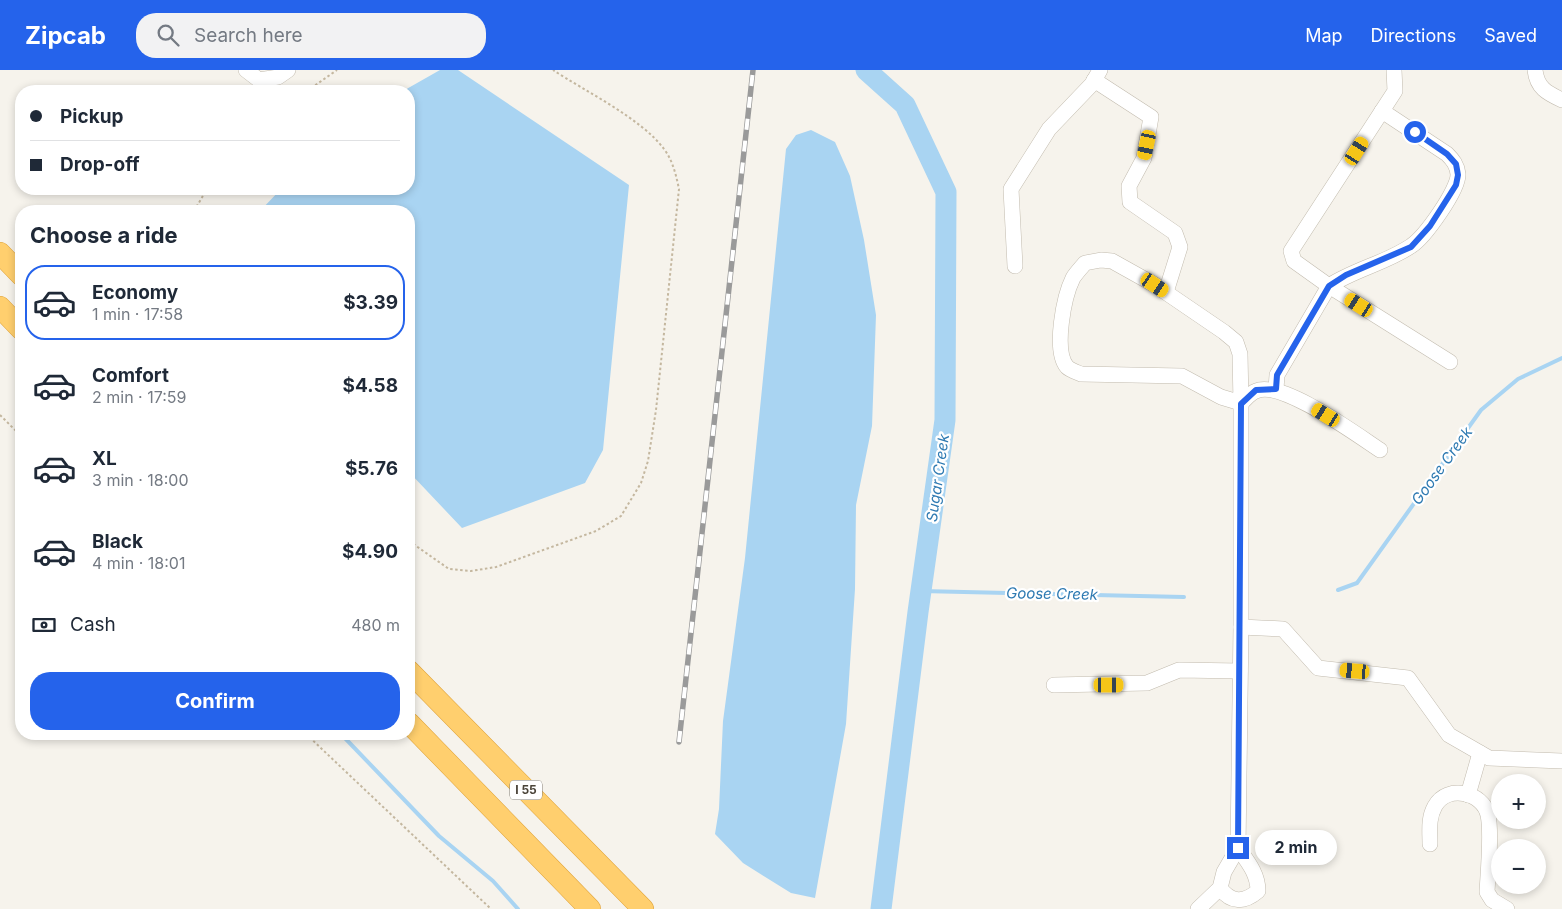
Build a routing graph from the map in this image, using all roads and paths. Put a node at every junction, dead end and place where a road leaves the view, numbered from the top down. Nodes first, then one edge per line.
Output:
1 (246, 70) edge
2 (288, 70) edge
3 (337, 70) edge
4 (553, 70) edge
5 (1394, 70) edge
6 (1535, 70) edge
7 (1097, 75) edge
8 (316, 85) edge
9 (1562, 100) edge
10 (1382, 111) junction
11 (0, 253) edge
12 (1015, 266) dead end
13 (15, 268) edge
14 (1329, 286) junction
15 (1166, 292) junction
16 (0, 307) edge
17 (15, 323) edge
18 (1450, 362) dead end
19 (1276, 389) junction
20 (1241, 404) junction
21 (0, 414) edge
22 (15, 430) edge
23 (1380, 450) dead end
24 (415, 545) edge
25 (1241, 627) junction
26 (1240, 671) junction
27 (415, 677) edge
28 (1054, 685) dead end
29 (415, 729) edge
30 (312, 740) edge
31 (1480, 753) junction
32 (1562, 761) edge
33 (1468, 795) junction
34 (1430, 844) dead end
35 (1238, 848) junction
36 (1220, 888) junction
37 (491, 909) edge
38 (590, 909) edge
39 (643, 909) edge
40 (1198, 909) edge
41 (1507, 909) edge

1 - 2 lane
3 - 8 path
4 - 24 path
5 - 10 lane
6 - 9 lane
7 - 12 lane
7 - 15 lane
10 - 14 lane
10 - 14 lane
11 - 13 highway
14 - 18 lane
14 - 19 lane
15 - 20 lane
15 - 20 lane
16 - 17 highway
19 - 20 lane
19 - 23 lane
20 - 25 lane
21 - 22 path
25 - 26 lane
25 - 31 lane
26 - 28 lane
26 - 35 lane
27 - 39 highway, I 55
29 - 38 highway, I 55
30 - 37 path
31 - 32 lane
31 - 33 lane
33 - 34 lane
33 - 41 lane
35 - 36 lane
35 - 36 lane
36 - 40 lane

